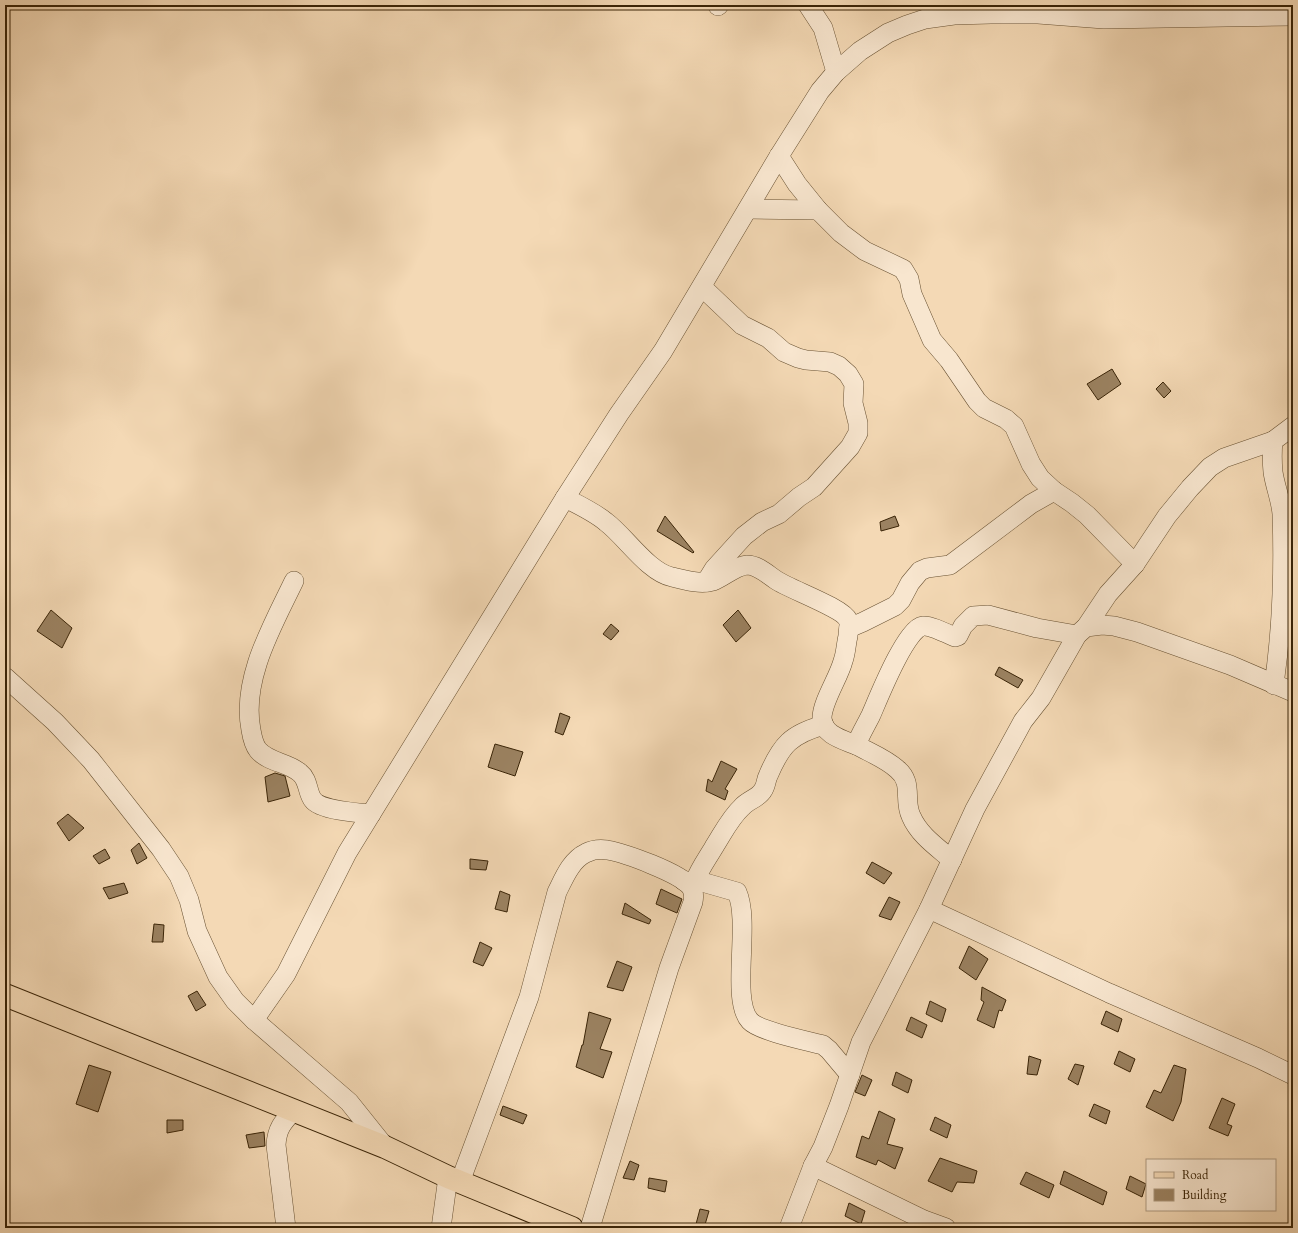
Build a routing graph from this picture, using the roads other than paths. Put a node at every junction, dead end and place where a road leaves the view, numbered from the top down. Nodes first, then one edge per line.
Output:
1 (808, 5) edge
2 (1037, 10) edge
3 (1293, 16) edge
4 (836, 72) junction
5 (779, 156) junction
6 (748, 209) junction
7 (818, 210) junction
8 (702, 287) junction
9 (1293, 426) edge
10 (1273, 441) junction
11 (1054, 492) junction
12 (565, 498) junction
13 (1135, 564) junction
14 (294, 580) dead end
15 (706, 582) junction
16 (849, 628) junction
17 (1082, 631) junction
18 (5, 677) edge
19 (1274, 685) junction
20 (1293, 692) edge
21 (824, 725) junction
22 (856, 746) junction
23 (371, 814) junction
24 (952, 860) junction
25 (689, 881) junction
26 (929, 909) junction
27 (5, 995) edge
28 (254, 1020) junction
29 (850, 1075) junction
30 (1293, 1075) edge
31 (294, 1110) junction
32 (385, 1147) junction
33 (813, 1166) junction
34 (454, 1179) junction
35 (286, 1228) edge
36 (440, 1228) edge
37 (572, 1228) edge
38 (590, 1228) edge
39 (789, 1228) edge
40 (946, 1228) edge

1 - 4 street
2 - 3 street
2 - 4 street
4 - 5 street
5 - 6 street
5 - 7 street
6 - 7 street
6 - 8 street
7 - 11 street
8 - 12 street
8 - 15 street
9 - 10 street
10 - 13 street
10 - 19 street
11 - 13 street
11 - 16 street
12 - 15 street
12 - 23 street
13 - 17 street
14 - 23 street
15 - 16 street
16 - 21 street
17 - 19 street
17 - 22 street
17 - 24 street
18 - 28 street
19 - 20 street
21 - 22 street
21 - 25 street
22 - 24 street
23 - 28 street
24 - 26 street
25 - 29 street
25 - 34 street
25 - 38 street
26 - 29 street
26 - 30 street
27 - 31 main road
28 - 32 street
29 - 33 street
31 - 32 main road
31 - 35 street
32 - 34 main road
33 - 39 street
33 - 40 street
34 - 36 street
34 - 37 main road

